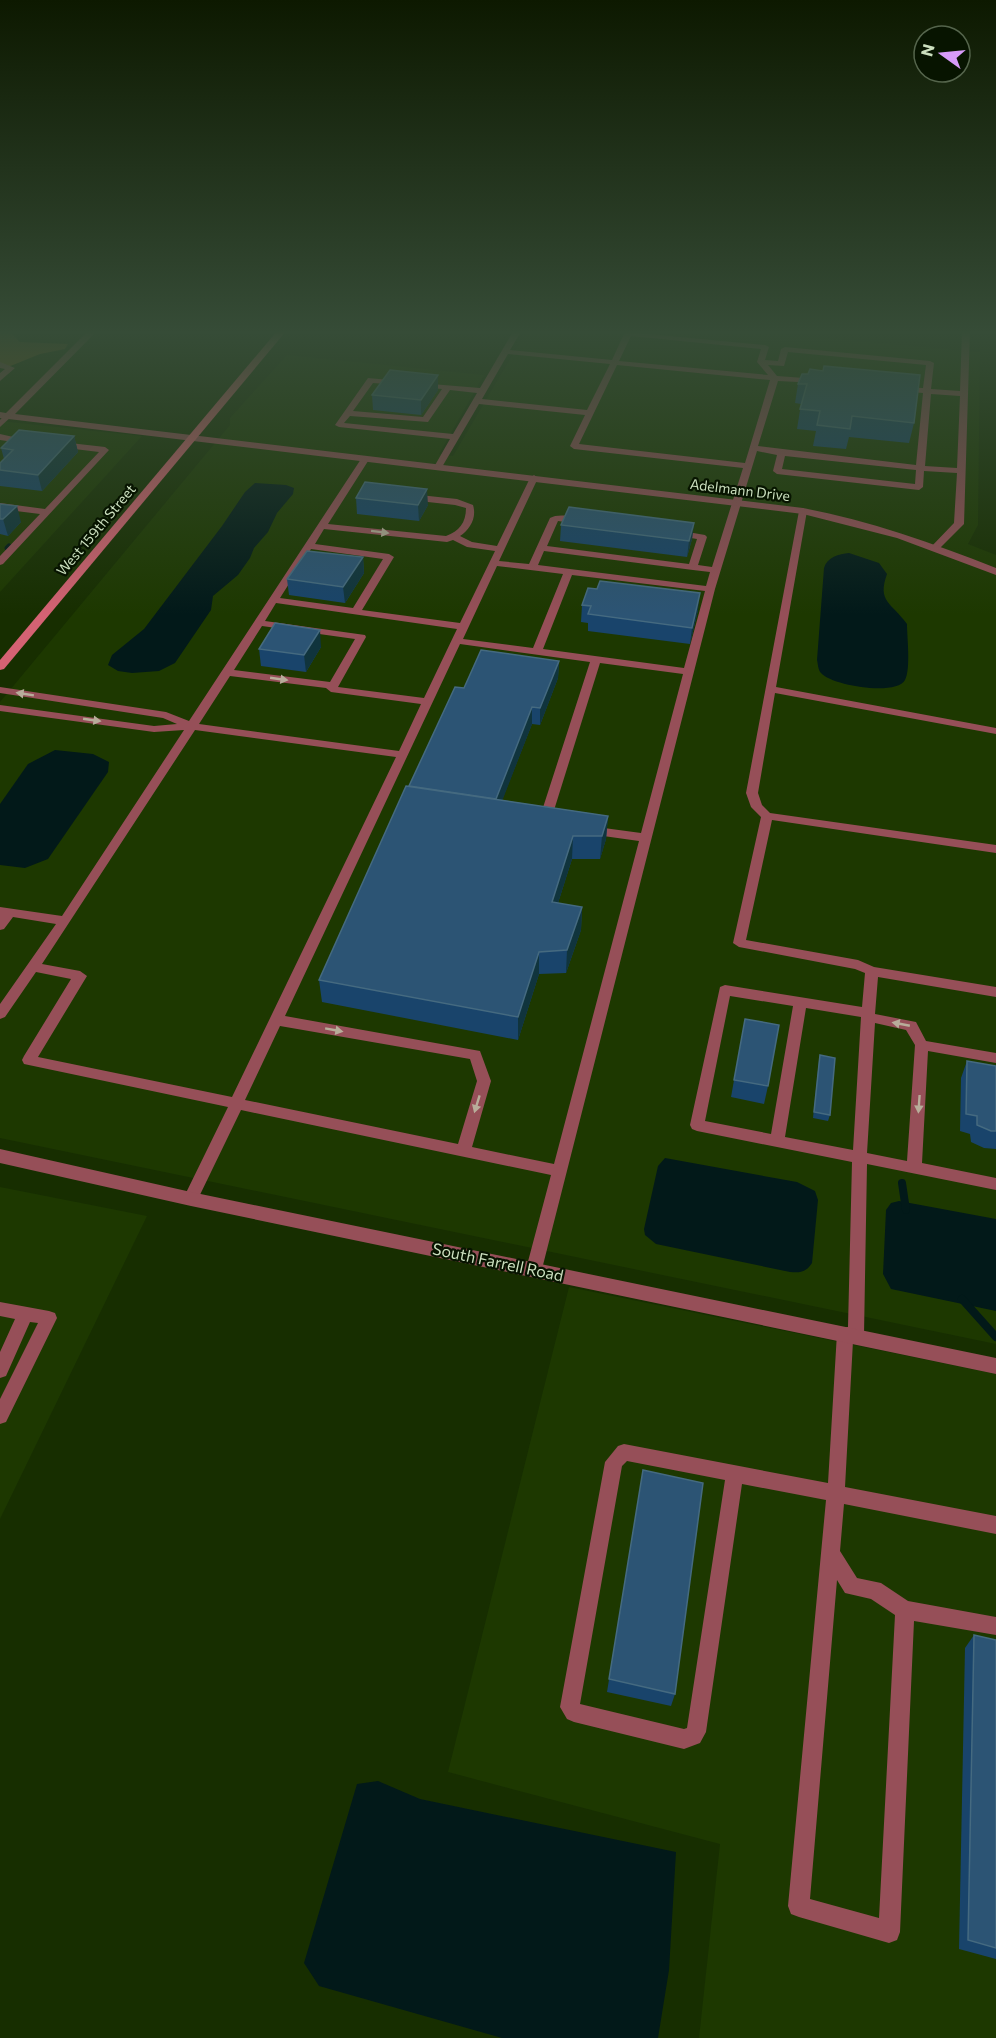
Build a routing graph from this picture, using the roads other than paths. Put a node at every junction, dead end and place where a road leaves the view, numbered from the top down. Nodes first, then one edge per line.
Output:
1 (83, 425) edge
2 (205, 425) edge
3 (340, 425) edge
4 (463, 425) edge
5 (584, 425) edge
6 (761, 425) edge
7 (924, 425) edge
8 (962, 425) edge
9 (0, 437) edge
10 (456, 437) junction
11 (194, 438) junction
12 (35, 442) edge
13 (47, 443) edge
14 (754, 448) junction
15 (782, 453) junction
16 (366, 458) junction
17 (749, 466) junction
18 (438, 467) junction
19 (920, 468) junction
20 (961, 471) junction
21 (534, 478) junction
22 (401, 496) edge
23 (738, 502) junction
24 (0, 506) edge
25 (803, 511) junction
26 (47, 512) junction
27 (589, 523) edge
28 (322, 525) junction
29 (668, 532) edge
30 (454, 537) junction
31 (309, 546) junction
32 (541, 548) junction
33 (935, 548) junction
34 (501, 549) junction
35 (2, 558) edge
36 (494, 563) junction
37 (693, 567) junction
38 (532, 568) junction
39 (716, 570) junction
40 (369, 572) dead end
41 (569, 572) junction
42 (996, 572) edge
43 (371, 586) junction
44 (710, 589) junction
45 (273, 600) junction
46 (356, 612) junction
47 (258, 623) junction
48 (464, 627) junction
49 (457, 641) junction
50 (537, 652) junction
51 (596, 659) junction
52 (0, 667) edge
53 (226, 672) junction
54 (690, 672) junction
55 (333, 686) junction
56 (771, 689) junction
57 (0, 690) edge
58 (428, 702) junction
59 (0, 708) edge
60 (191, 726) junction
61 (996, 731) edge
62 (403, 755) junction
63 (767, 816) junction
64 (553, 824) edge
65 (574, 827) edge
66 (646, 838) junction
67 (996, 849) edge
68 (5, 911) edge
69 (65, 921) junction
70 (0, 926) edge
71 (33, 967) junction
72 (872, 971) junction
73 (0, 990) edge
74 (996, 992) edge
75 (15, 993) junction
76 (800, 1002) junction
77 (0, 1014) edge
78 (868, 1015) junction
79 (277, 1020) junction
80 (922, 1046) junction
81 (996, 1058) edge
82 (237, 1105) junction
83 (777, 1141) junction
84 (463, 1151) junction
85 (0, 1156) edge
86 (861, 1158) junction
87 (914, 1168) junction
88 (560, 1171) junction
89 (996, 1184) edge
90 (191, 1199) junction
91 (534, 1269) junction
92 (0, 1309) edge
93 (25, 1314) junction
94 (851, 1334) junction
95 (996, 1366) edge
96 (0, 1371) edge
97 (0, 1416) edge
98 (735, 1473) junction
99 (836, 1493) junction
100 (996, 1525) edge
101 (831, 1554) junction
102 (905, 1610) junction
103 (996, 1626) edge

1 - 11 street, Adelmann Drive
2 - 11 main road, West 159th Street
3 - 10 lane
4 - 10 lane
5 - 17 lane
6 - 14 lane
7 - 19 lane
8 - 20 lane
9 - 12 lane
10 - 18 lane
11 - 16 street, Adelmann Drive
11 - 52 main road, West 159th Street
13 - 26 lane
14 - 15 lane
14 - 17 lane
15 - 19 lane
15 - 19 lane
16 - 18 street, Adelmann Drive
16 - 28 lane
17 - 23 lane
18 - 21 street, Adelmann Drive
19 - 20 lane
20 - 33 lane
21 - 23 street, Adelmann Drive
21 - 34 lane
22 - 30 lane
23 - 25 street, Adelmann Drive
23 - 39 lane
24 - 26 lane
25 - 33 street, Adelmann Drive
25 - 56 lane
26 - 35 lane
27 - 32 lane
28 -> 30 lane
28 - 31 lane
29 - 37 lane
30 - 34 lane
31 - 43 lane
31 - 45 lane
32 - 37 lane
32 - 38 lane
33 - 42 street, Adelmann Drive
34 - 36 lane
36 - 38 lane
36 - 48 lane
37 - 39 lane
38 - 41 lane
39 - 44 lane
40 - 43 lane
41 - 44 lane
41 - 50 lane
43 - 46 lane
44 - 54 lane
45 - 46 lane
45 - 47 lane
46 - 48 lane
47 - 53 lane
47 - 55 lane
48 - 49 lane
49 - 50 lane
49 - 58 lane
50 - 51 lane
51 - 54 lane
51 - 64 lane
53 -> 55 lane
53 - 60 lane
54 - 66 lane
55 - 58 lane
56 - 61 lane
56 - 63 lane
60 -> 57 lane
58 - 62 lane
59 -> 60 lane
60 - 62 lane
60 - 69 lane
62 - 79 lane
63 - 67 lane
63 - 72 lane
65 - 66 lane
66 - 88 lane
68 - 69 lane
68 - 70 lane
69 - 71 lane
71 - 75 lane
71 - 82 lane
72 - 74 lane
72 - 78 lane
73 - 75 lane
75 - 77 lane
76 - 78 lane
76 - 83 lane
76 - 83 lane
80 -> 78 lane
78 - 86 lane
79 - 82 lane
79 -> 84 lane
80 - 81 lane
80 -> 87 lane
82 - 84 lane
82 - 90 lane
83 - 86 lane
84 - 88 lane
85 - 90 street, South Farrell Road
86 - 87 lane
86 - 94 lane
87 - 89 lane
88 - 91 lane
90 - 91 street, South Farrell Road
91 - 94 street, South Farrell Road
92 - 93 lane
93 - 96 lane
93 - 97 lane
94 - 95 street, South Farrell Road
94 - 99 lane
98 - 98 lane
98 - 99 lane
99 - 100 lane
99 - 101 lane
101 - 102 lane
101 - 102 lane
102 - 103 lane

